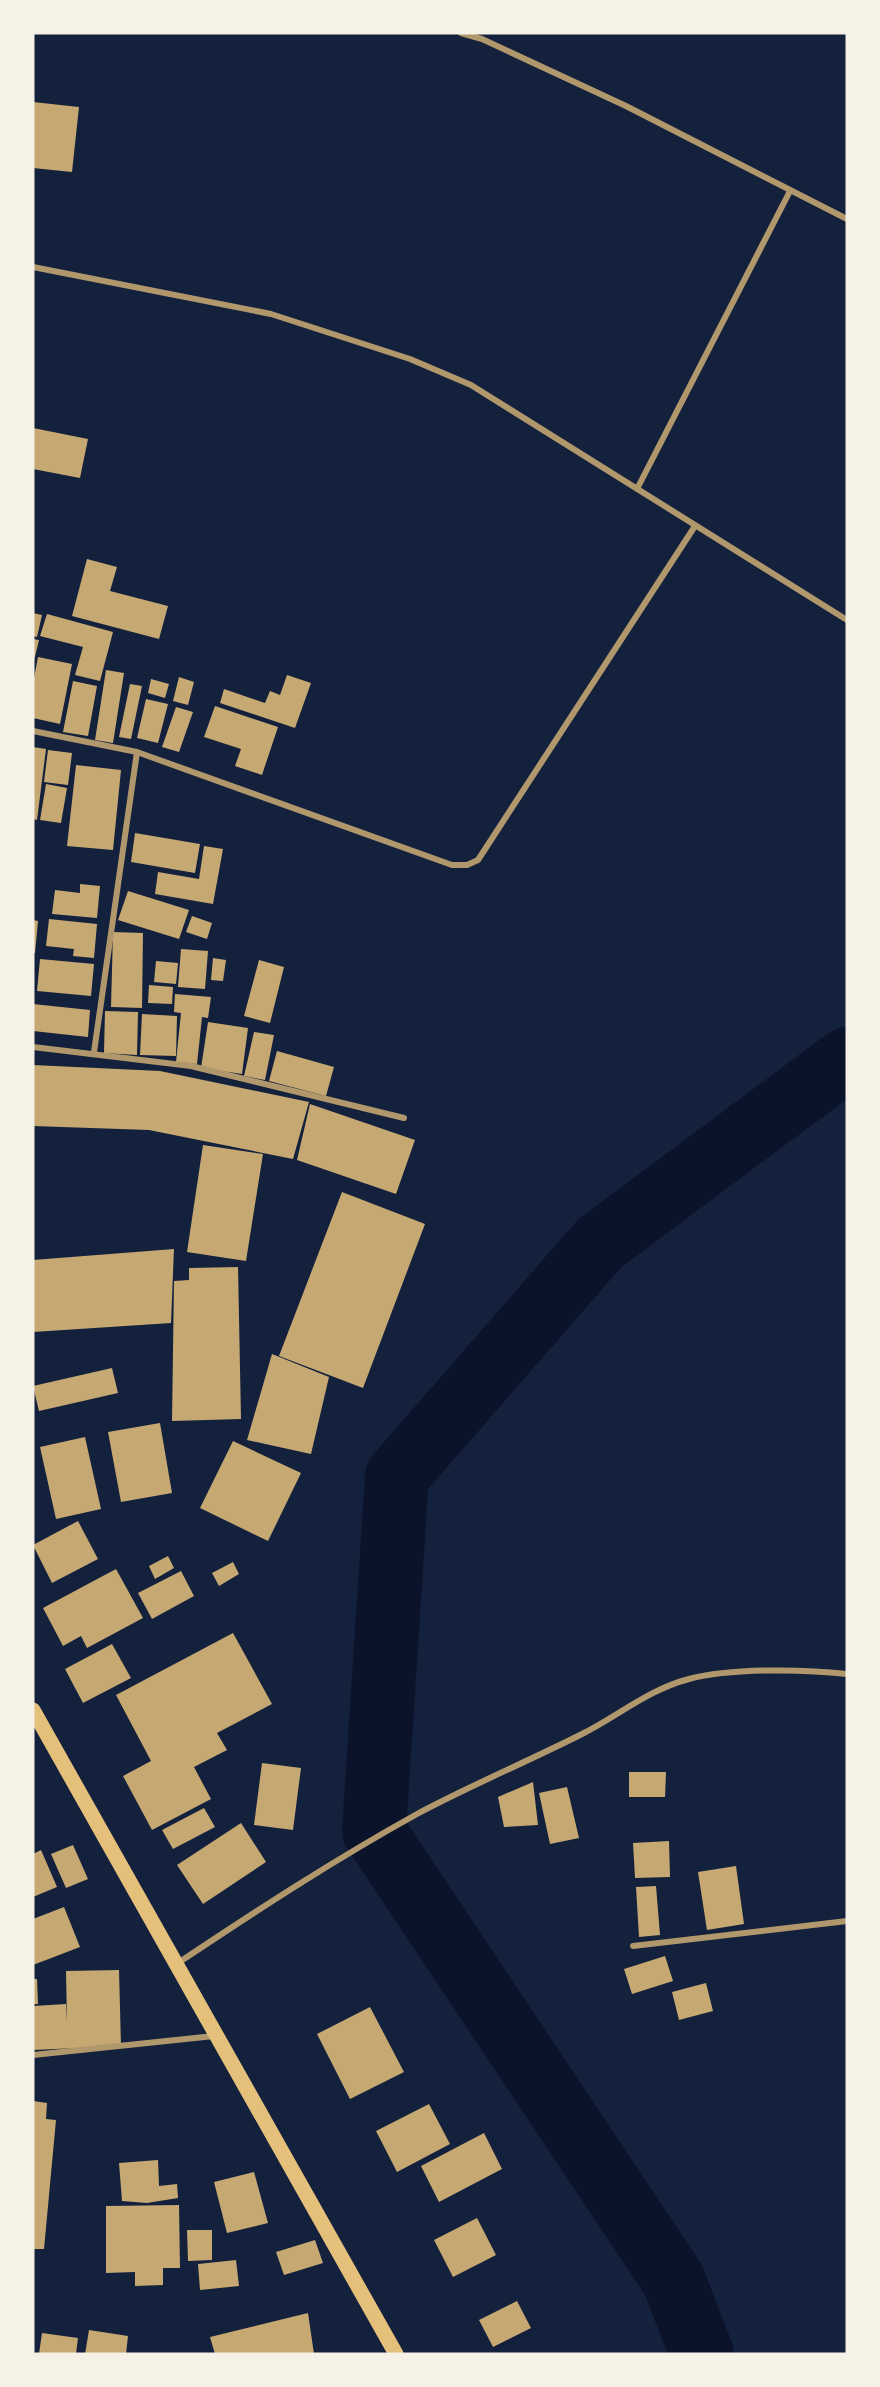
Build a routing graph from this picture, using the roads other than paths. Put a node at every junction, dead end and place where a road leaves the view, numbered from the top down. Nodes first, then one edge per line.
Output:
1 (461, 33) edge
2 (790, 191) junction
3 (847, 219) edge
4 (33, 267) edge
5 (637, 489) junction
6 (695, 526) junction
7 (847, 621) edge
8 (33, 731) edge
9 (137, 752) junction
10 (33, 1047) edge
11 (94, 1052) junction
12 (404, 1118) dead end
13 (847, 1674) edge
14 (33, 1710) edge
15 (847, 1921) edge
16 (633, 1946) dead end
17 (175, 1965) junction
18 (215, 2036) junction
19 (33, 2055) edge
20 (396, 2354) edge

1 - 2 street
2 - 3 street
2 - 5 street
4 - 5 street
5 - 6 street
6 - 7 street
6 - 9 street
8 - 9 street
9 - 11 street
10 - 11 street
11 - 12 street
13 - 17 street
14 - 17 main road
15 - 16 street
17 - 18 main road
18 - 19 street
18 - 20 main road

